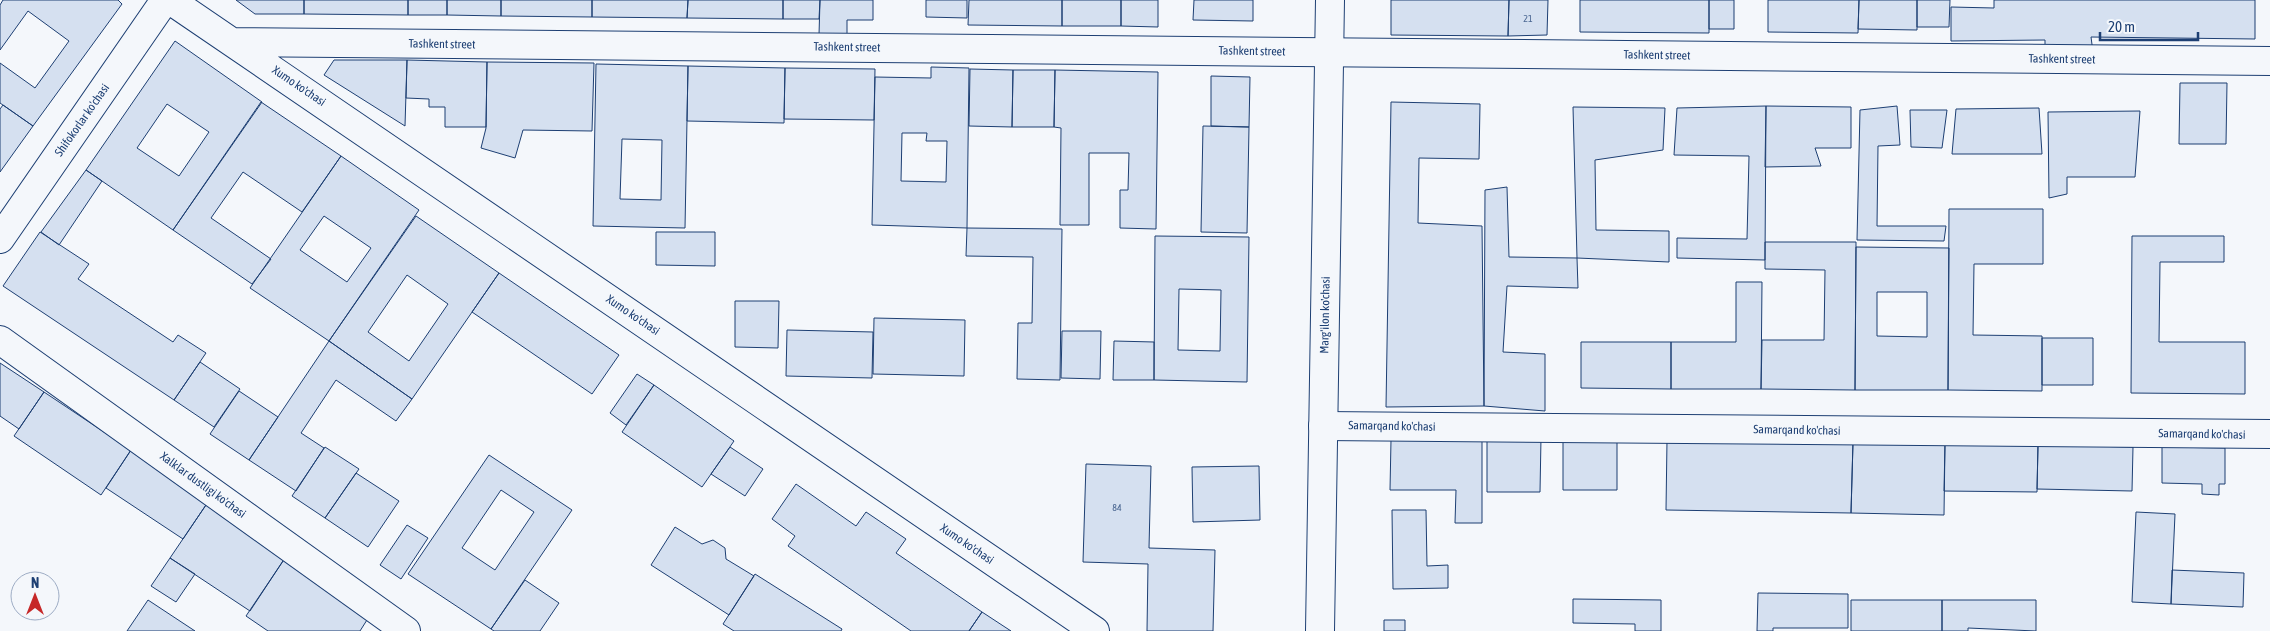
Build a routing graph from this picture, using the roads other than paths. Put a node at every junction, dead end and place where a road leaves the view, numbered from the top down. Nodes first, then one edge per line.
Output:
1 (165, 0) edge
2 (170, 0) edge
3 (1330, 0) edge
4 (234, 42) junction
5 (1330, 52) junction
6 (2270, 61) edge
7 (0, 239) edge
8 (0, 340) edge
9 (1324, 426) junction
10 (2270, 434) edge
11 (406, 631) edge
12 (1095, 631) edge
13 (1320, 631) edge

1 - 7 street, Shifokorlar ko'chasi
2 - 4 street, Xumo ko'chasi
3 - 5 street, Marg'ilon ko'chasi
4 - 5 street, Tashkent street
4 - 12 street, Xumo ko'chasi
5 - 6 street, Tashkent street
5 - 9 street, Marg'ilon ko'chasi
8 - 11 street, Xalklar dustligi ko'chasi
9 - 10 street, Samarqand ko'chasi
9 - 13 street, Marg'ilon ko'chasi

